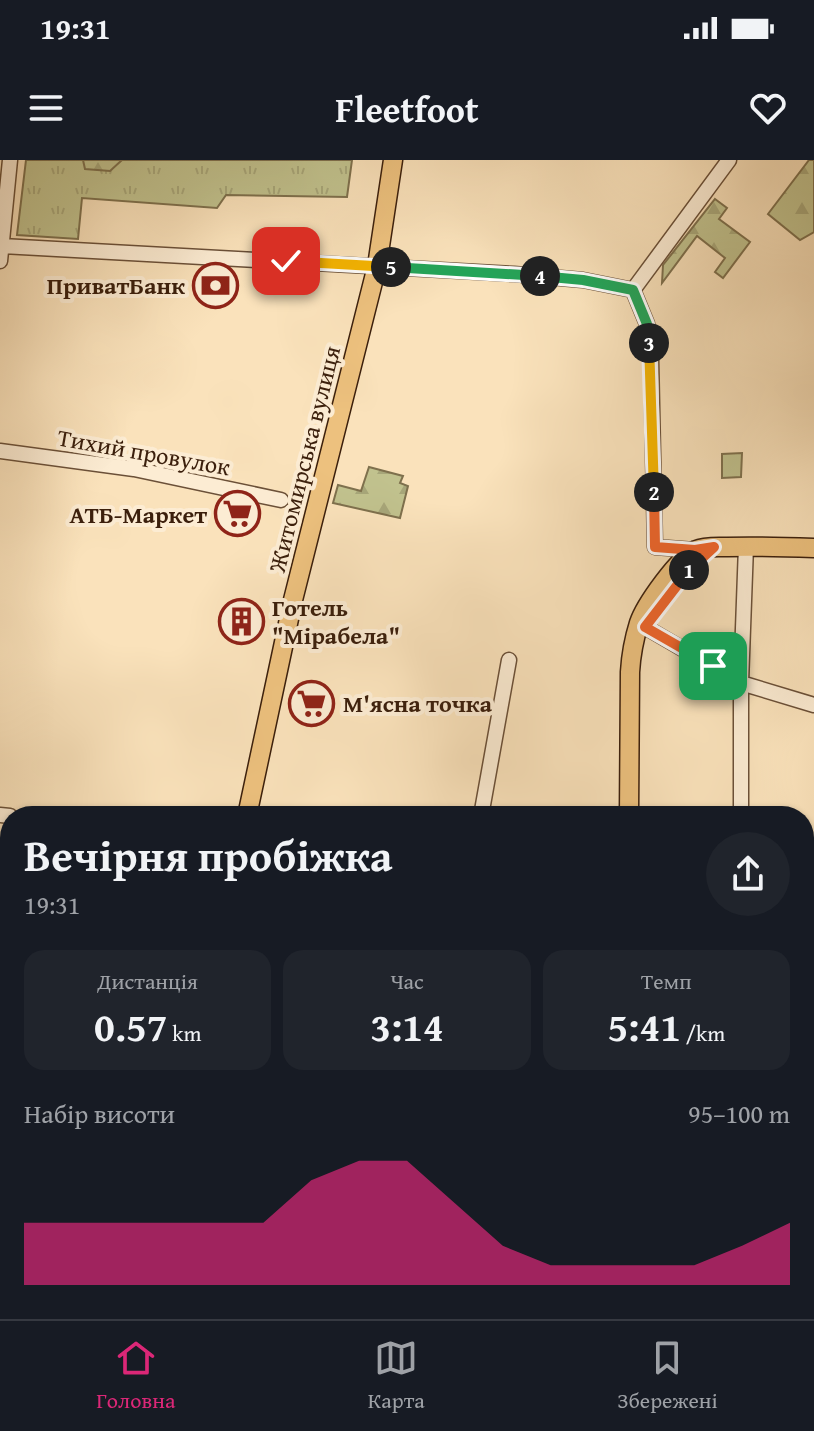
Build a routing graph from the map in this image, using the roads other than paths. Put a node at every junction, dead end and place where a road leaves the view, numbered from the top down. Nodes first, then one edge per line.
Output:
1 (10, 160) edge
2 (393, 160) edge
3 (729, 160) edge
4 (1, 254) edge
5 (377, 266) junction
6 (633, 290) junction
7 (0, 451) edge
8 (281, 500) dead end
9 (746, 546) junction
10 (714, 547) junction
11 (814, 548) edge
12 (695, 550) junction
13 (640, 635) junction
14 (509, 660) dead end
15 (741, 683) junction
16 (814, 705) edge
17 (249, 806) edge
18 (483, 806) edge
19 (629, 806) edge
20 (741, 806) edge

1 - 4 street
2 - 5 main road, Житомирська вулиця
3 - 6 street
4 - 5 street
5 - 6 street
5 - 17 main road, Житомирська вулиця
6 - 12 street
7 - 8 street, Тихий провулок
9 - 10 main road
9 - 11 main road
9 - 15 street
10 - 12 main road
10 - 13 main road
12 - 13 main road
13 - 15 street
13 - 19 main road
14 - 18 street
15 - 16 street
15 - 20 street

